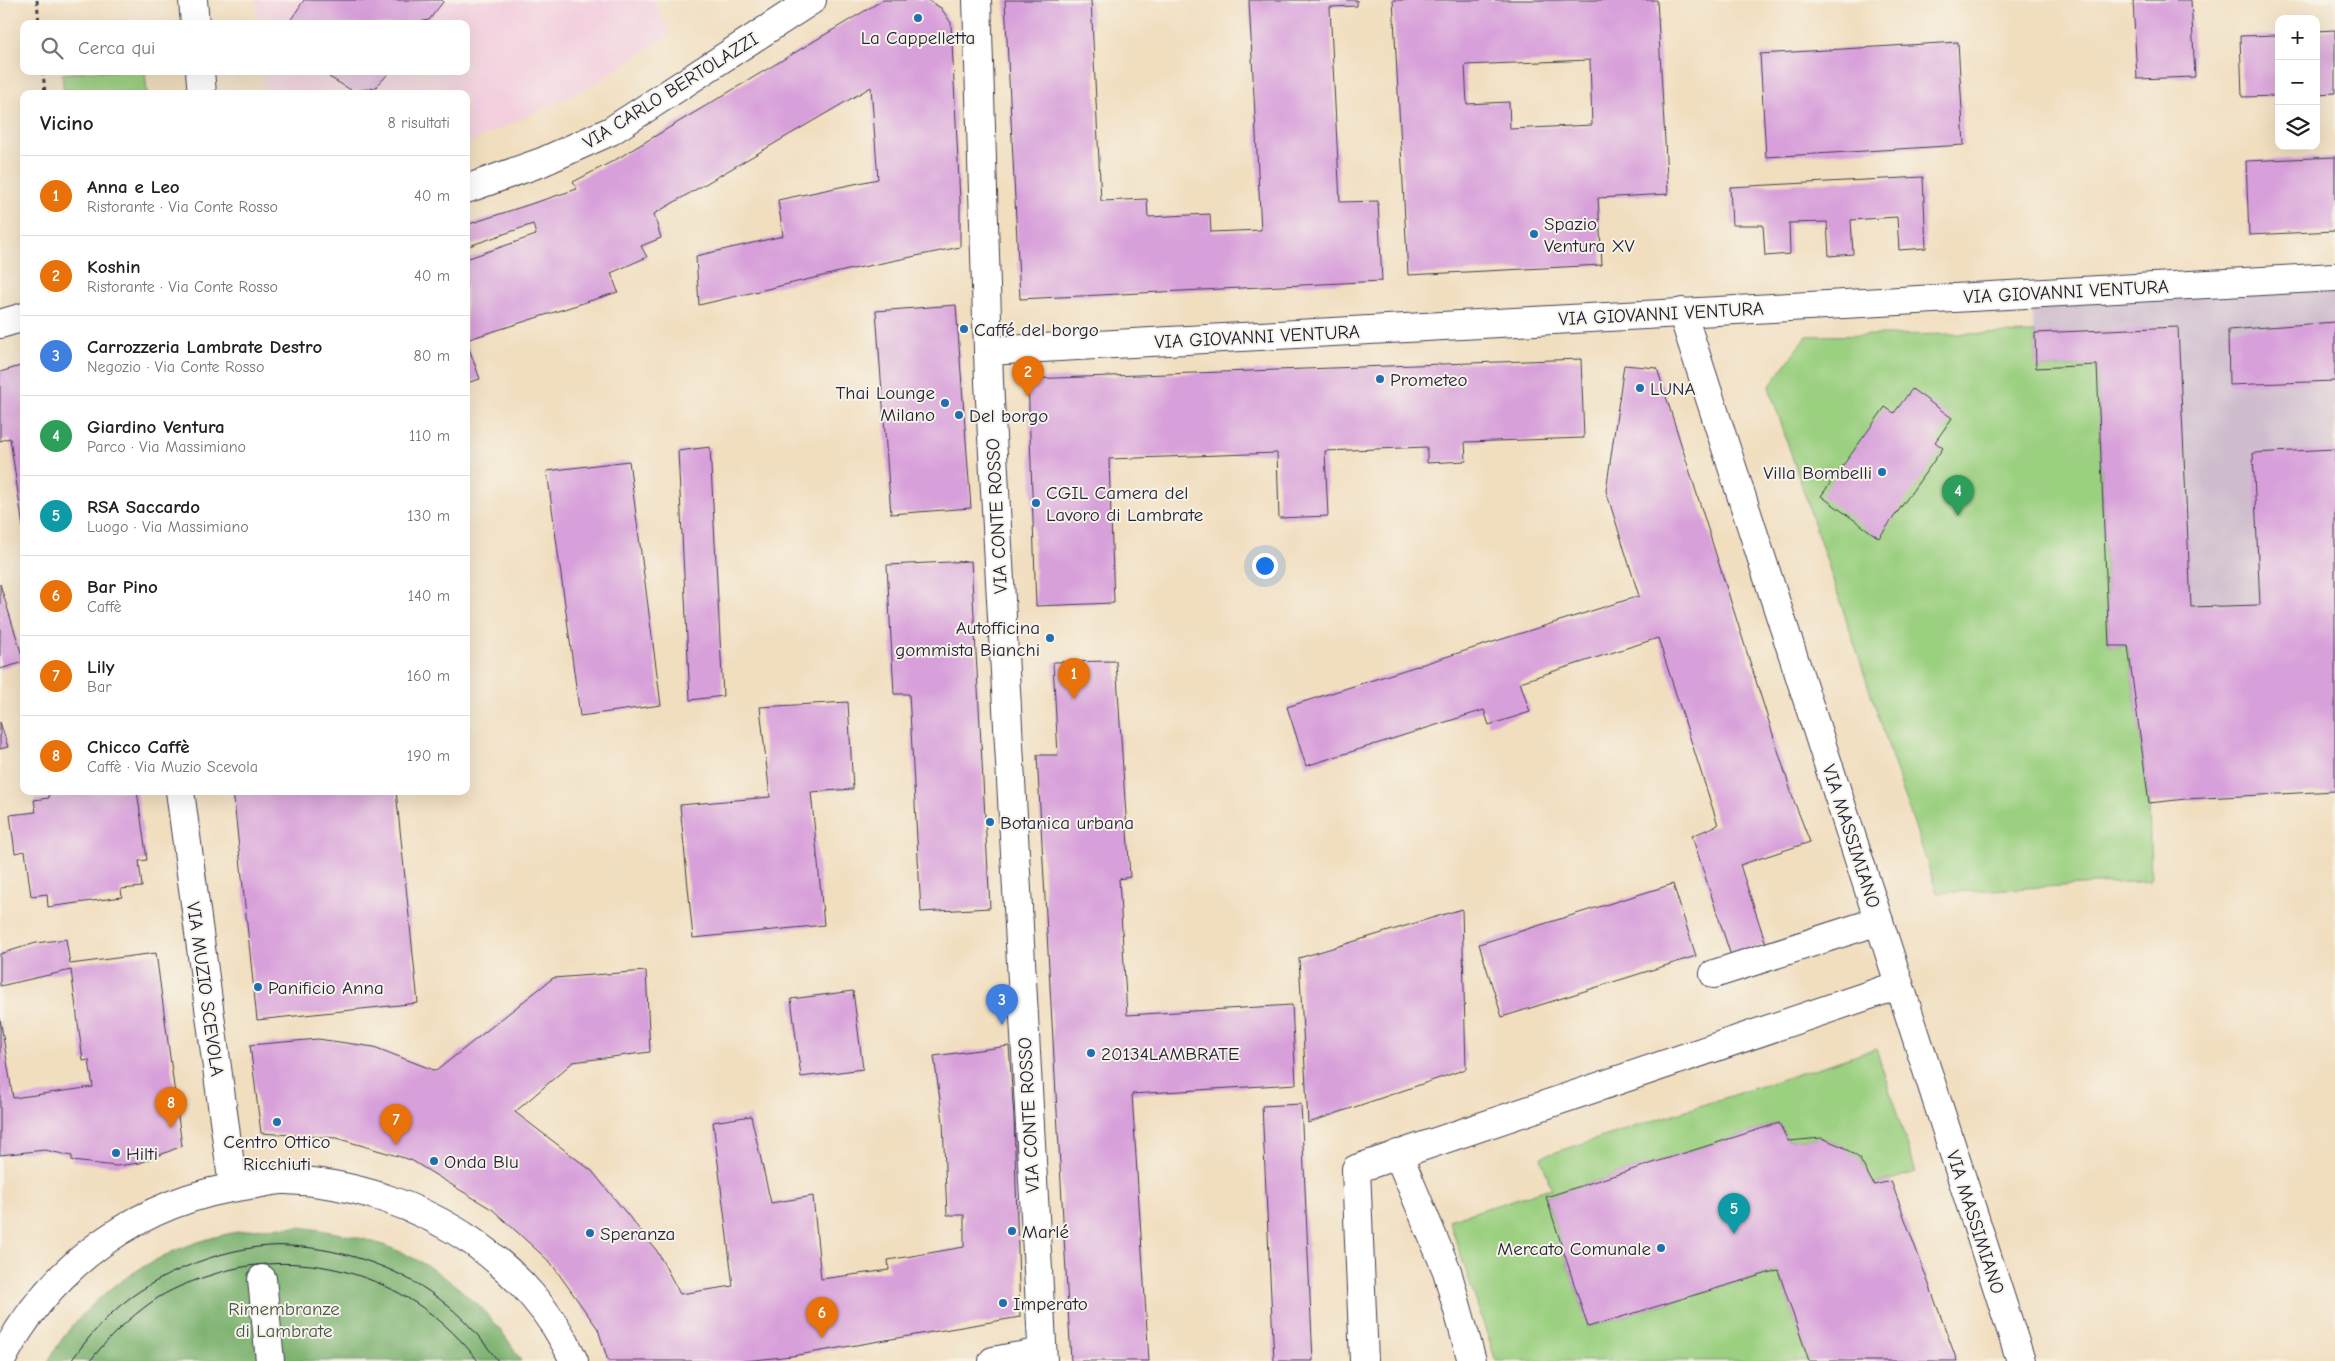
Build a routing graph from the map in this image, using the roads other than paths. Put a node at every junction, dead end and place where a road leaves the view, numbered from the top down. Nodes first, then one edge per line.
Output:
1 (193, 0) edge
2 (812, 0) edge
3 (977, 0) edge
4 (195, 20) edge
5 (200, 75) edge
6 (202, 90) edge
7 (470, 187) edge
8 (2335, 277) edge
9 (1682, 312) junction
10 (20, 318) edge
11 (0, 324) edge
12 (988, 351) junction
13 (181, 795) edge
14 (1879, 921) junction
15 (1714, 974) dead end
16 (1899, 985) junction
17 (1398, 1154) junction
18 (233, 1187) junction
19 (262, 1279) dead end
20 (1042, 1356) edge
21 (1, 1361) edge
22 (270, 1361) edge
23 (574, 1361) edge
24 (993, 1361) edge
25 (1364, 1361) edge
26 (1472, 1361) edge
27 (2020, 1361) edge

1 - 4 street
2 - 7 street, VIA CARLO BERTOLAZZI
3 - 12 street, VIA CONTE ROSSO
5 - 6 street
8 - 9 street, VIA GIOVANNI VENTURA
9 - 12 street, VIA GIOVANNI VENTURA
9 - 14 street, VIA MASSIMIANO
10 - 11 street
12 - 20 street, VIA CONTE ROSSO
13 - 18 street, VIA MUZIO SCEVOLA
14 - 15 street
14 - 16 street, VIA MASSIMIANO
16 - 17 street
16 - 27 street, VIA MASSIMIANO
17 - 25 street
17 - 26 street
18 - 21 street
18 - 23 street
19 - 22 street
20 - 24 street

